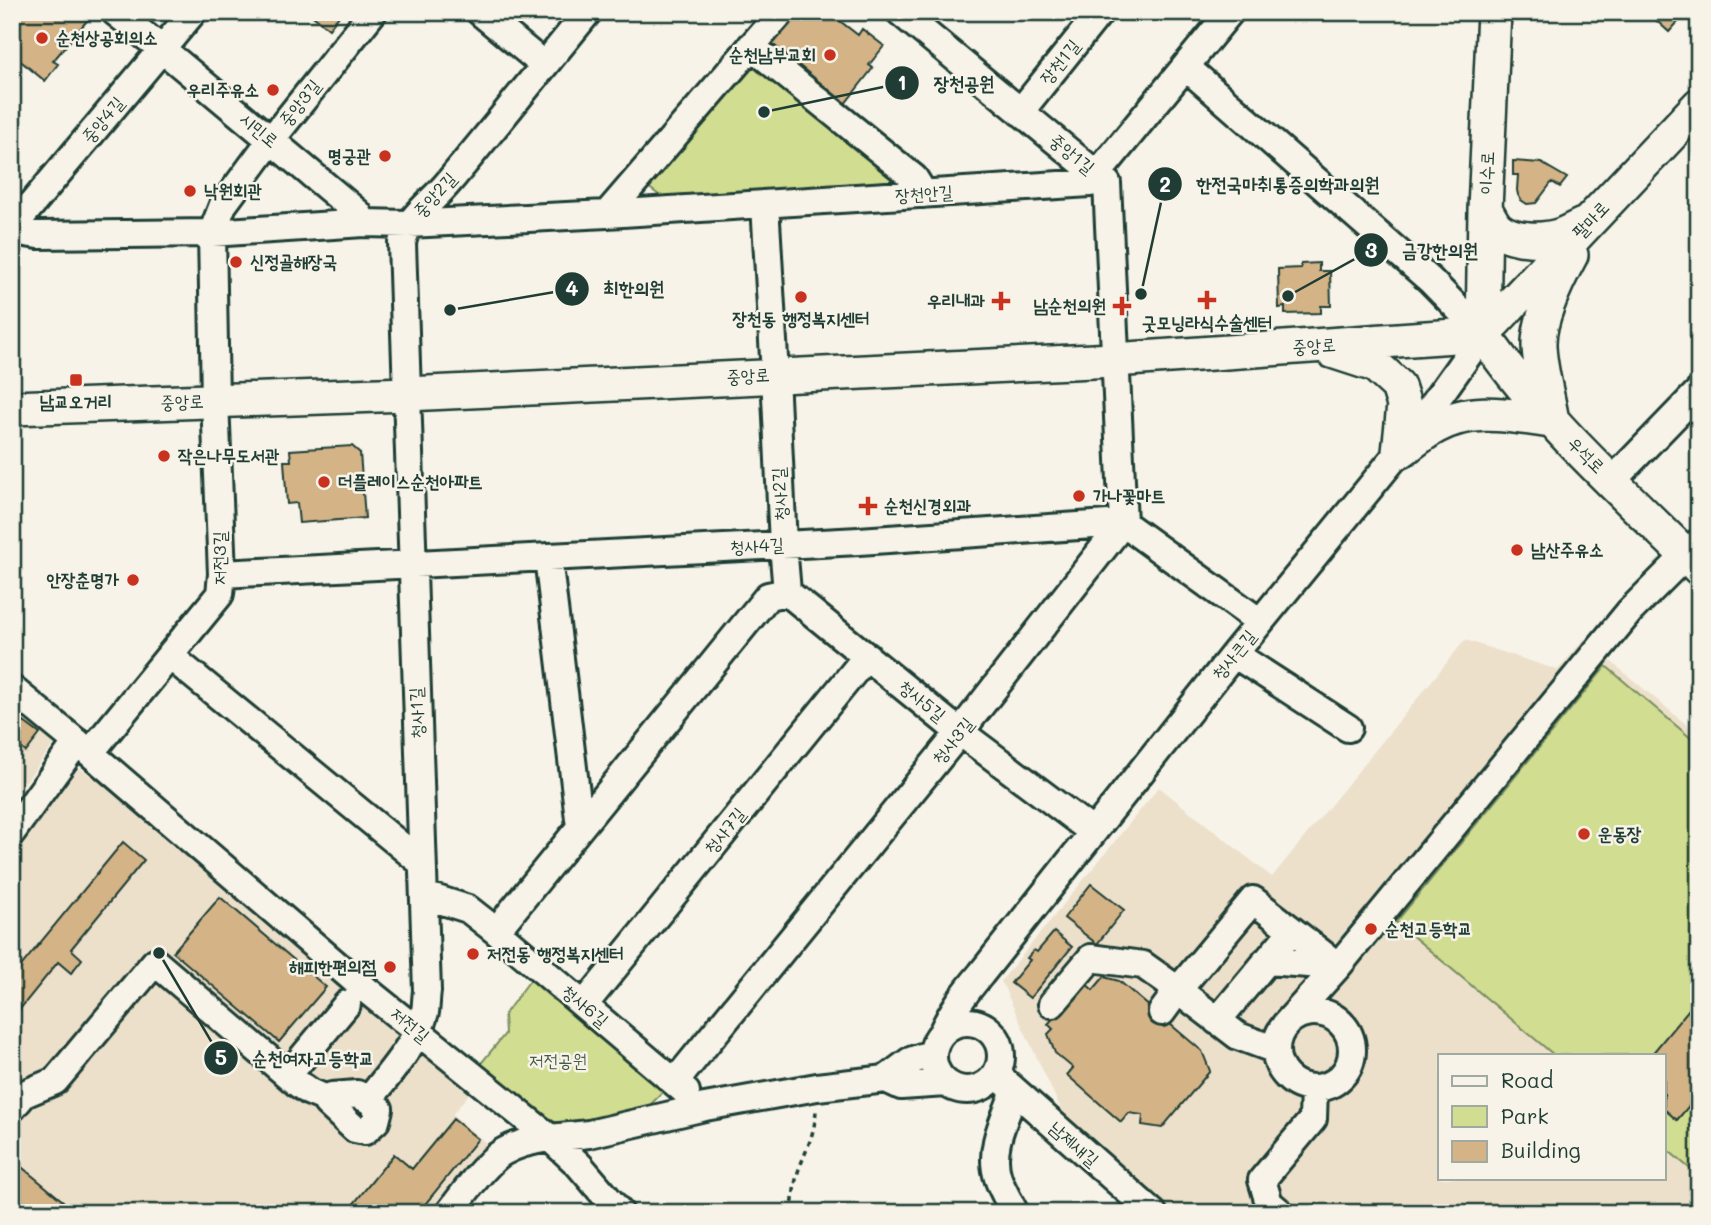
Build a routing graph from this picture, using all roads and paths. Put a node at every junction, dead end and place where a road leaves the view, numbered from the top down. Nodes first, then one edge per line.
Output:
1 (115, 12) edge
2 (194, 12) edge
3 (373, 12) edge
4 (480, 12) edge
5 (588, 12) edge
6 (781, 12) edge
7 (1100, 12) edge
8 (1230, 12) edge
9 (1494, 12) edge
10 (915, 17) edge
11 (751, 46) junction
12 (163, 50) junction
13 (544, 65) junction
14 (1186, 67) junction
15 (1699, 105) edge
16 (1020, 111) junction
17 (271, 140) junction
18 (1097, 175) junction
19 (924, 194) junction
20 (765, 204) junction
21 (1485, 209) junction
22 (607, 214) junction
23 (1589, 222) junction
24 (364, 223) junction
25 (408, 224) junction
26 (12, 230) edge
27 (212, 233) junction
28 (1483, 334) junction
29 (1316, 345) junction
30 (1114, 360) junction
31 (775, 375) junction
32 (1699, 391) edge
33 (407, 394) junction
34 (215, 400) junction
35 (12, 408) edge
36 (1552, 421) junction
37 (1399, 452) junction
38 (1612, 481) junction
39 (1123, 523) junction
40 (783, 545) junction
41 (1694, 555) edge
42 (548, 557) junction
43 (412, 564) junction
44 (222, 574) junction
45 (787, 592) junction
46 (1260, 622) junction
47 (1234, 654) junction
48 (170, 656) junction
49 (867, 656) junction
50 (12, 690) edge
51 (1348, 728) dead end
52 (960, 732) junction
53 (83, 748) junction
54 (580, 827) junction
55 (12, 832) edge
56 (1093, 832) junction
57 (422, 863) junction
58 (424, 895) junction
59 (496, 931) junction
60 (1292, 931) junction
61 (1266, 961) junction
62 (1338, 965) junction
63 (981, 974) junction
64 (1178, 990) junction
65 (347, 1004) dead end
66 (1052, 1004) dead end
67 (584, 1005) junction
68 (1162, 1012) dead end
69 (1217, 1021) junction
70 (984, 1026) junction
71 (1285, 1026) junction
72 (418, 1031) junction
73 (937, 1043) junction
74 (1276, 1050) junction
75 (288, 1075) junction
76 (886, 1079) junction
77 (675, 1082) junction
78 (946, 1083) junction
79 (1005, 1083) junction
80 (817, 1087) junction
81 (1314, 1088) junction
82 (705, 1107) junction
83 (12, 1108) edge
84 (550, 1138) junction
85 (449, 1213) edge
86 (620, 1213) edge
87 (792, 1213) edge
88 (1015, 1213) edge
89 (1153, 1213) edge
90 (1281, 1213) edge

1 - 12 street, 시민로
2 - 12 street, 중앙4길
3 - 17 street, 중앙3길
4 - 13 street
5 - 13 street, 중앙2길
6 - 11 street
7 - 16 street, 장천1길
8 - 14 street
9 - 21 main road, 이수로
10 - 16 street, 중앙1길
11 - 19 street
11 - 22 street
12 - 17 street, 시민로
12 - 26 street, 중앙4길
13 - 25 street, 중앙2길
14 - 18 street
14 - 28 street
15 - 23 main road, 팔마로
16 - 18 street, 중앙1길
17 - 24 street, 시민로
17 - 27 street, 중앙3길
18 - 19 street, 장천안길
18 - 30 street, 중앙1길
19 - 20 street, 장천안길
20 - 22 street, 장천안길
20 - 31 street, 청사2길
21 - 23 main road
21 - 28 main road, 이수로
22 - 25 street, 장천안길
23 - 28 main road, 팔마로
23 - 36 main road
24 - 25 street
24 - 27 street
25 - 33 street, 중앙2길
26 - 27 street, 중앙4길
27 - 34 street, 중앙3길
28 - 29 main road, 중앙로
28 - 36 main road, 우석로
28 - 37 street, 청사큰길
29 - 30 main road, 중앙로
29 - 37 main road
30 - 31 main road, 중앙로
30 - 39 street
31 - 33 main road, 중앙로
31 - 40 street, 청사2길
32 - 38 street
33 - 34 main road, 중앙로
33 - 43 street, 청사1길
34 - 35 main road, 중앙로
34 - 44 street, 저전3길
36 - 37 main road
36 - 38 main road, 우석로
37 - 46 street, 청사큰길
38 - 41 main road, 우석로
39 - 40 street, 청사4길
39 - 46 street
39 - 52 street, 청사3길
40 - 42 street, 청사4길
40 - 45 street, 청사2길
41 - 62 street
42 - 43 street, 청사4길
42 - 54 street
43 - 44 street, 청사4길
43 - 57 street, 청사1길
44 - 48 street, 저전3길
45 - 49 street, 청사5길
45 - 54 street
46 - 47 street, 청사큰길
47 - 51 street
47 - 56 street, 청사큰길
48 - 53 street, 저전3길
48 - 57 street
49 - 52 street, 청사5길
49 - 67 street, 청사7길
50 - 53 street, 저전길
52 - 56 street, 청사5길
52 - 77 street, 청사3길
53 - 55 street, 저전3길
53 - 72 street, 저전길
54 - 59 street
56 - 63 street, 청사큰길
57 - 58 street, 청사1길
58 - 59 street, 청사6길
58 - 72 street, 청사1길
59 - 67 street, 청사6길
60 - 61 street
60 - 62 street
60 - 64 street
61 - 62 street
61 - 69 street
62 - 71 street
63 - 70 street
63 - 73 street, 청사큰길
64 - 66 street
64 - 68 street
64 - 69 street
65 - 75 street
67 - 77 street, 청사6길
69 - 74 street
70 - 73 street
70 - 79 street
71 - 74 street
71 - 81 street
72 - 75 street, 청사1길
72 - 84 street, 저전길
73 - 76 street
73 - 78 street
74 - 81 street
75 - 83 street
76 - 78 street
76 - 80 street
77 - 82 street, 청사6길
78 - 79 street
79 - 88 street
79 - 89 street, 남제새길
80 - 82 street
80 - 87 path
81 - 90 street
82 - 84 street
84 - 85 street
84 - 86 street, 저전길

